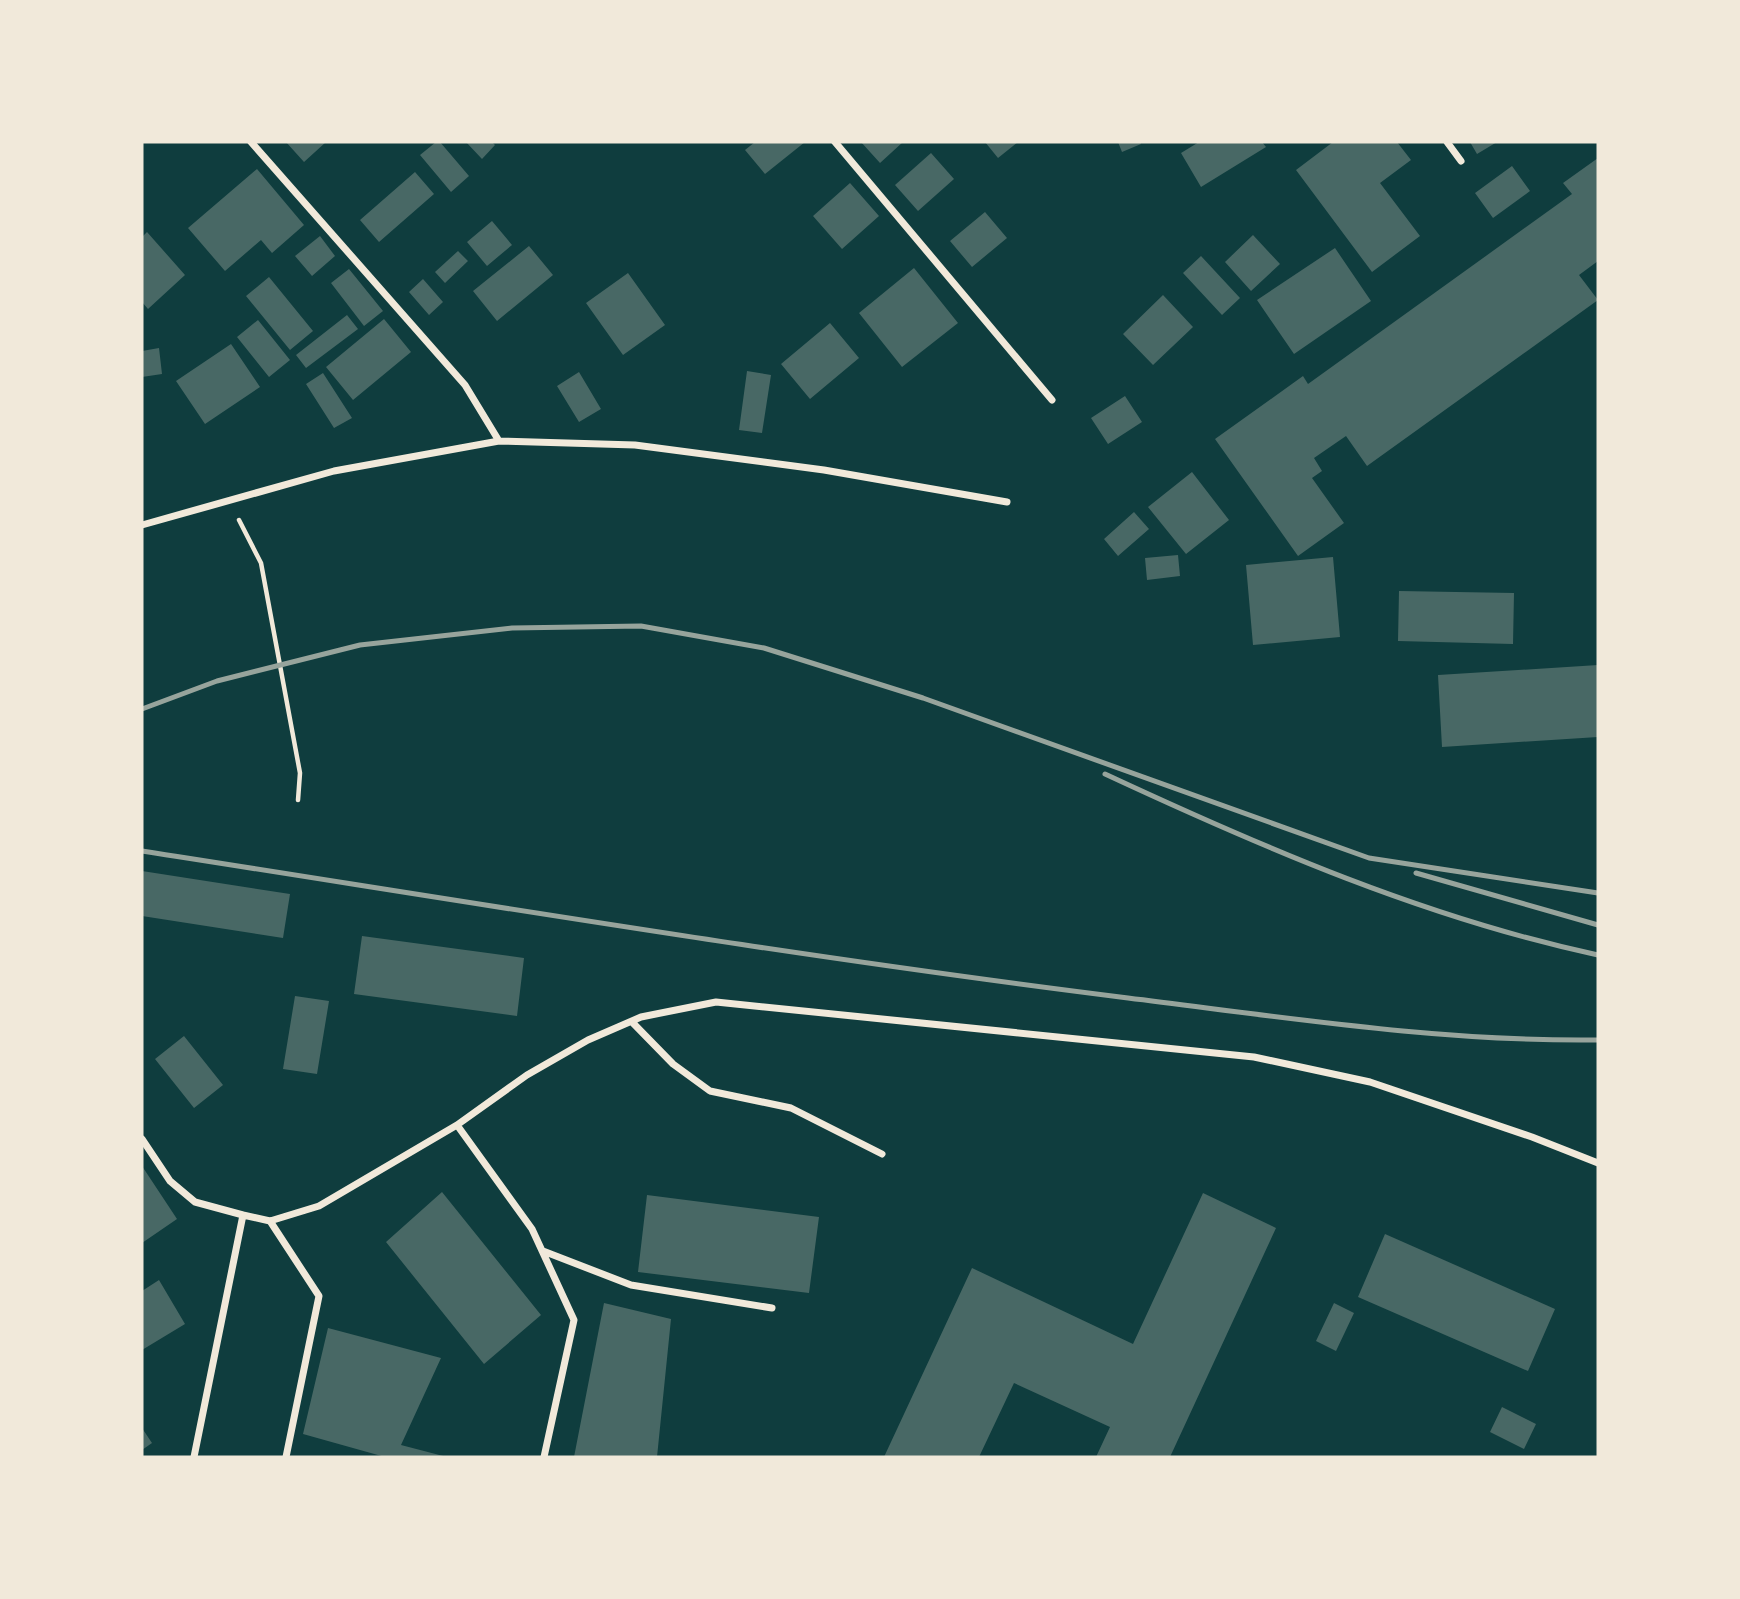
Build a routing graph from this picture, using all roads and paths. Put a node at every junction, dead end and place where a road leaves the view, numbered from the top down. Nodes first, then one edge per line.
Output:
1 (251, 142) edge
2 (835, 142) edge
3 (1447, 142) edge
4 (1461, 161) dead end
5 (1052, 400) dead end
6 (499, 441) junction
7 (229, 499) junction
8 (1007, 502) dead end
9 (142, 525) edge
10 (298, 800) dead end
11 (632, 1021) junction
12 (457, 1125) junction
13 (142, 1139) edge
14 (883, 1154) dead end
15 (1598, 1163) edge
16 (243, 1214) junction
17 (270, 1221) junction
18 (543, 1251) junction
19 (772, 1308) dead end
20 (194, 1457) edge
21 (286, 1457) edge
22 (544, 1457) edge

1 - 6 street
2 - 5 street
3 - 4 street
6 - 7 street
6 - 8 street
7 - 9 street
7 - 10 path
11 - 12 street
11 - 14 street
11 - 15 street
12 - 17 street
12 - 18 street
13 - 16 street
16 - 17 street
16 - 20 street
17 - 21 street
18 - 19 street
18 - 22 street

